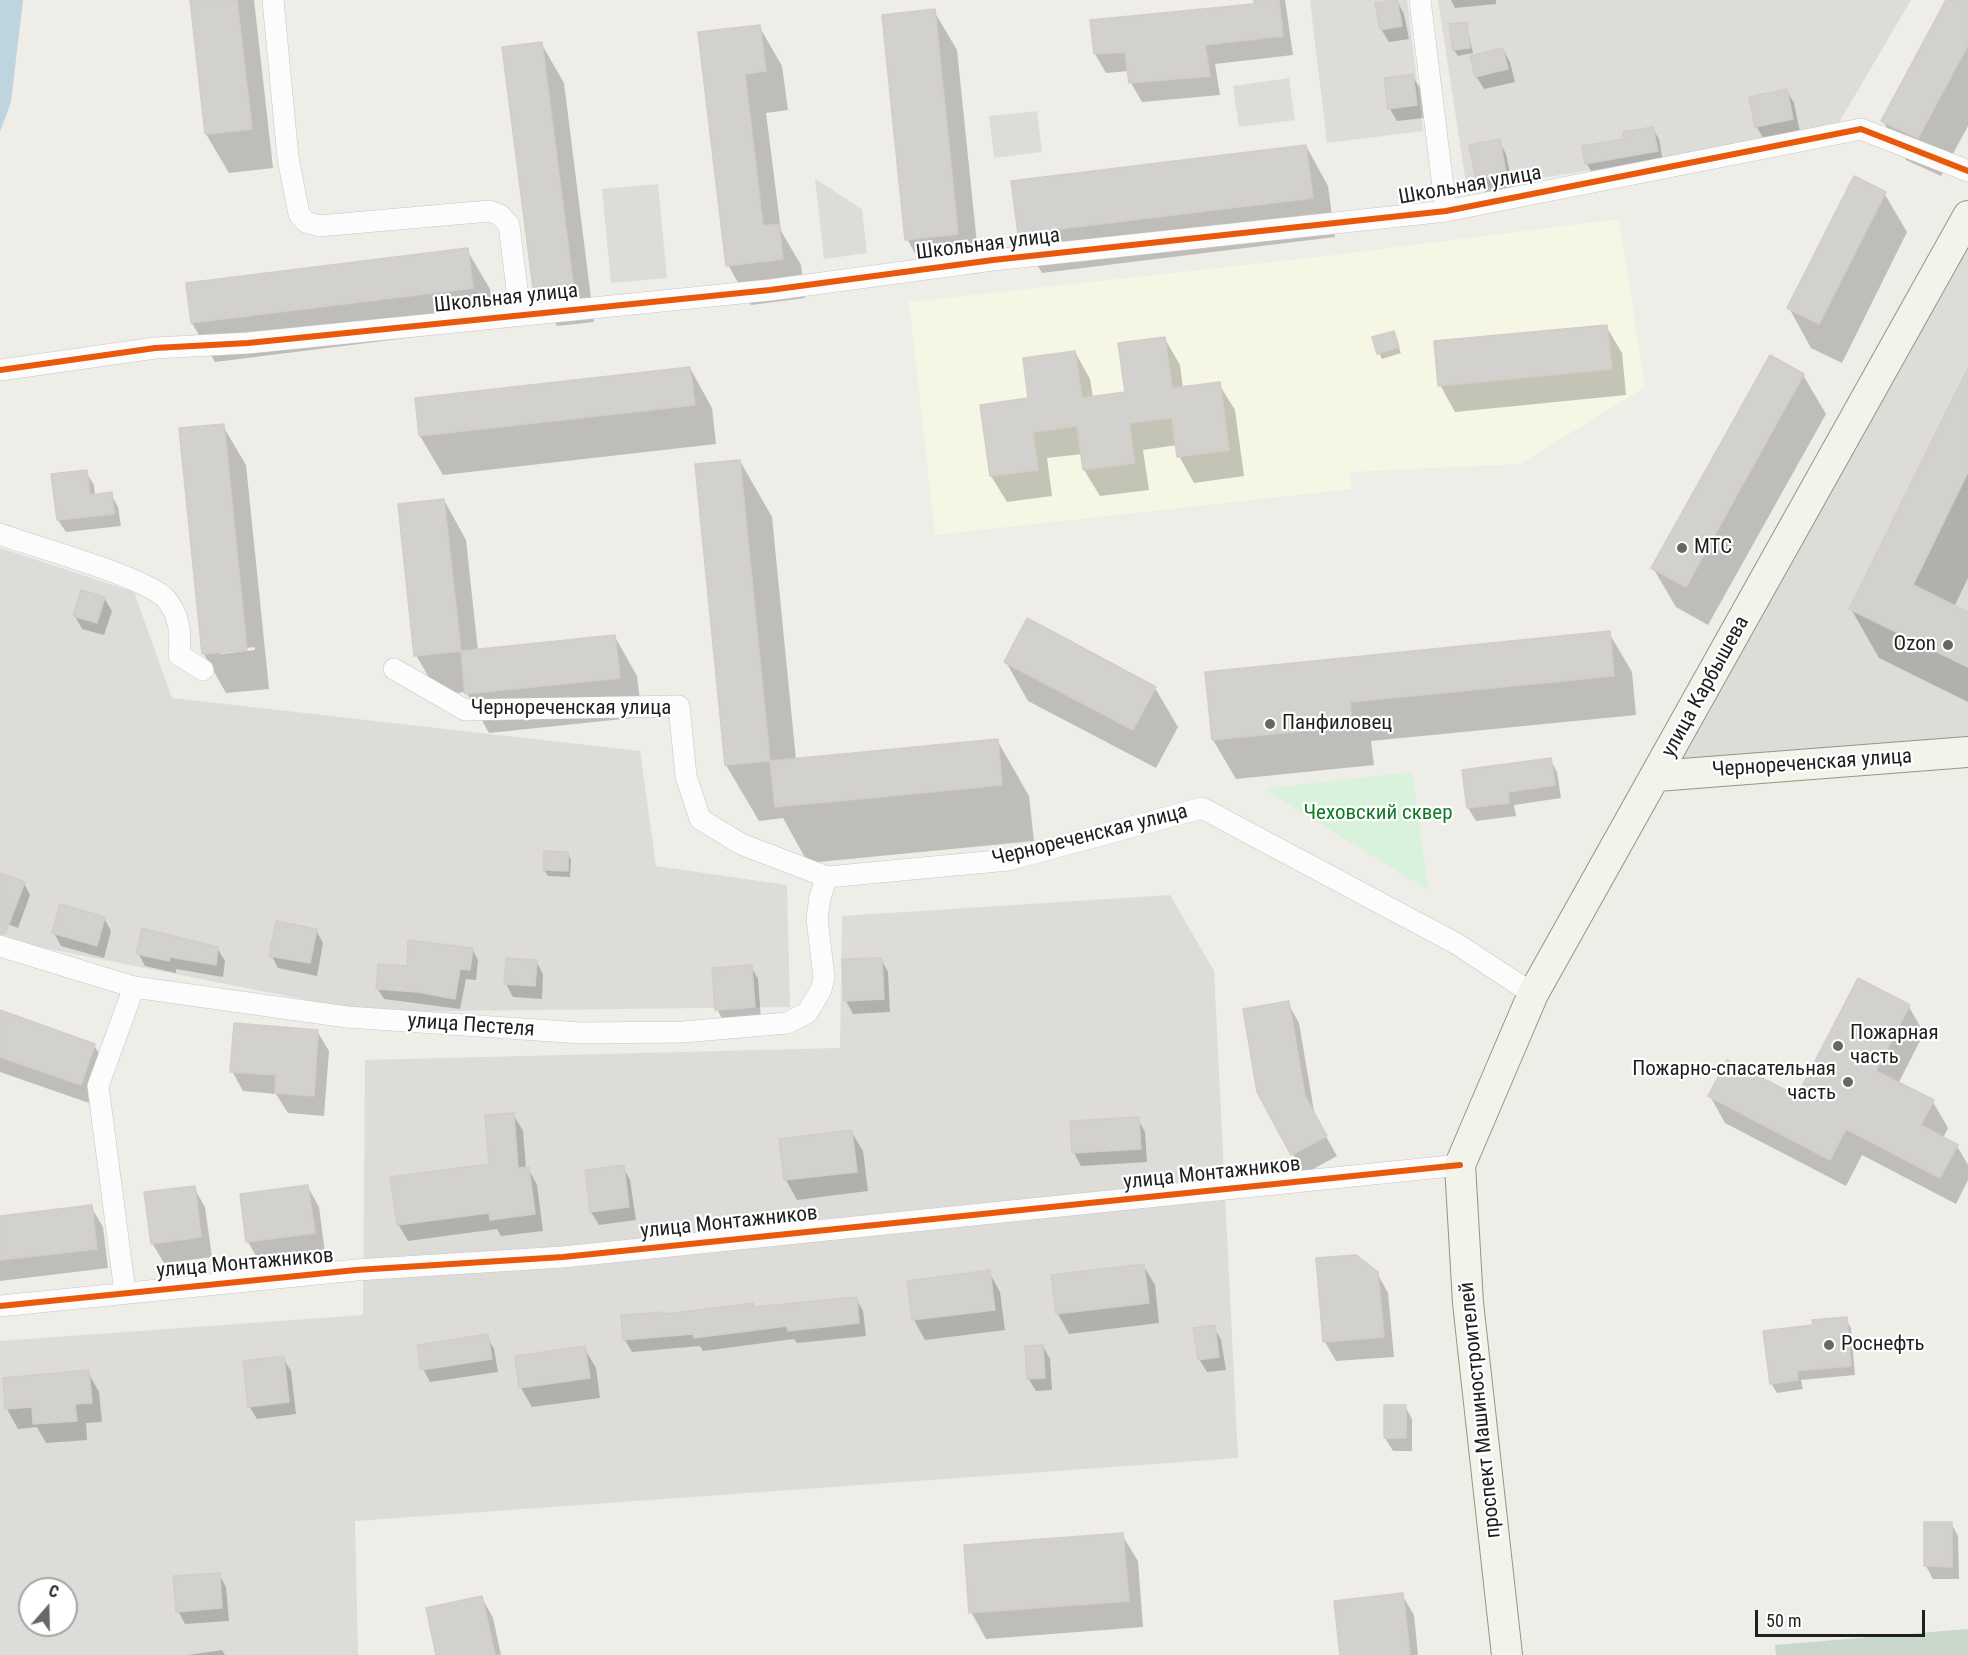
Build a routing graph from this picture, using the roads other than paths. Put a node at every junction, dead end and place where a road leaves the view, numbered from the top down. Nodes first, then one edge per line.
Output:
1 (273, 0) edge
2 (1420, 0) edge
3 (1968, 171) edge
4 (1446, 211) junction
5 (1968, 216) edge
6 (520, 314) junction
7 (0, 370) edge
8 (0, 534) edge
9 (394, 669) dead end
10 (203, 670) dead end
11 (1968, 752) edge
12 (1657, 776) junction
13 (827, 877) junction
14 (0, 946) edge
15 (134, 987) junction
16 (1533, 994) junction
17 (1460, 1165) junction
18 (125, 1292) junction
19 (0, 1306) edge
20 (1507, 1655) edge

1 - 6 street
2 - 4 street
3 - 4 street, Школьная улица
4 - 6 street, Школьная улица
5 - 12 main road, улица Карбышева
6 - 7 street, Школьная улица
8 - 10 street
9 - 13 street, Чернореченская улица
11 - 12 main road, Чернореченская улица
12 - 16 main road, улица Карбышева
13 - 15 street, улица Пестеля
13 - 16 street, Чернореченская улица
14 - 15 street, улица Пестеля
15 - 18 street
16 - 17 main road, улица Карбышева
17 - 18 street, улица Монтажников
17 - 20 main road, проспект Машиностроителей
18 - 19 street, улица Монтажников

